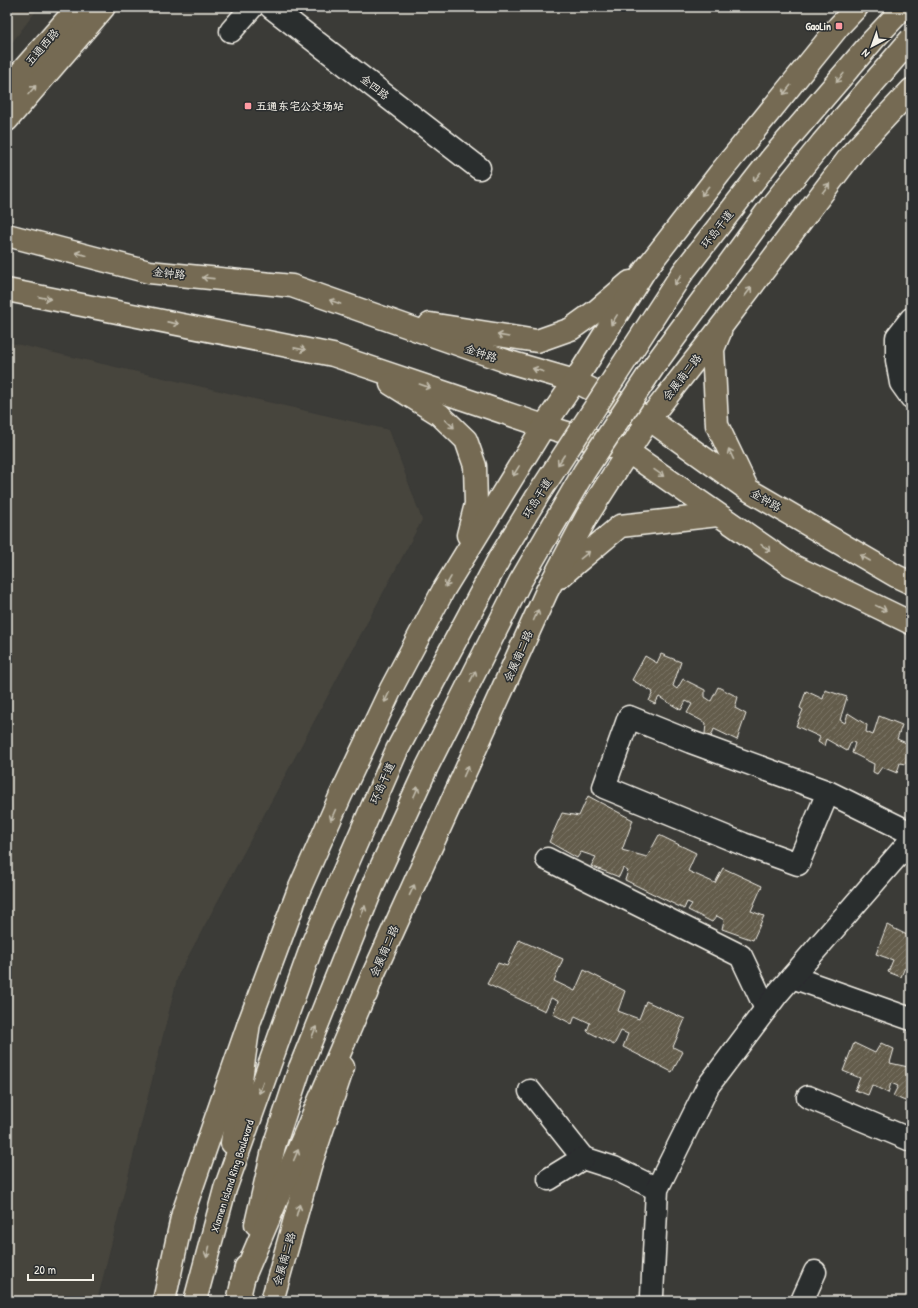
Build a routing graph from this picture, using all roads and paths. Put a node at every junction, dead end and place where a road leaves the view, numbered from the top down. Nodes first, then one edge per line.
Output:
1 (78, 7) edge
2 (104, 7) edge
3 (252, 7) edge
4 (271, 7) edge
5 (857, 7) edge
6 (904, 7) edge
7 (232, 31) dead end
8 (911, 39) edge
9 (7, 88) edge
10 (911, 90) edge
11 (7, 120) edge
12 (479, 168) dead end
13 (7, 235) edge
14 (645, 270) junction
15 (7, 290) edge
16 (368, 314) junction
17 (911, 319) edge
18 (724, 323) junction
19 (333, 355) junction
20 (575, 382) junction
21 (911, 397) edge
22 (649, 419) junction
23 (544, 426) junction
24 (627, 451) junction
25 (747, 489) junction
26 (718, 514) junction
27 (461, 559) junction
28 (911, 583) edge
29 (547, 591) junction
30 (911, 623) edge
31 (828, 792) junction
32 (911, 832) edge
33 (911, 840) edge
34 (546, 860) dead end
35 (372, 977) junction
36 (792, 977) junction
37 (766, 1009) junction
38 (911, 1019) edge
39 (249, 1023) junction
40 (274, 1052) joint
41 (530, 1091) dead end
42 (808, 1098) dead end
43 (911, 1140) edge
44 (583, 1158) junction
45 (548, 1179) dead end
46 (225, 1189) junction
47 (657, 1189) junction
48 (815, 1272) dead end
49 (240, 1291) edge
50 (164, 1301) edge
51 (195, 1301) edge
52 (272, 1301) edge
53 (652, 1301) edge
54 (802, 1301) edge

1 - 9 main road, 五通西路
11 -> 2 main road
3 - 7 street
4 - 12 street, 金四路
5 -> 14 main road
6 -> 40 main road, 环岛干道, bridge
49 -> 8 main road, bridge
18 -> 10 main road, 会展南二路
16 -> 13 main road, 金钟路
14 -> 16 main road
14 -> 20 main road
15 -> 19 main road
20 -> 16 main road, 金钟路
17 - 21 street
18 - 22 main road, 会展南二路
25 -> 18 main road
19 -> 23 main road
19 -> 27 main road
20 - 22 main road, 金钟路
20 - 23 main road
22 - 24 main road, 会展南二路
22 - 25 main road, 金钟路
23 - 24 main road
23 -> 27 main road
24 -> 26 main road
24 - 29 main road, 会展南二路
28 -> 25 main road, 金钟路
29 -> 26 main road
26 -> 30 main road
27 -> 39 main road
35 -> 29 main road, 会展南二路
31 - 31 street
31 - 32 street
33 - 36 street
34 - 37 street
49 -> 35 main road
52 -> 35 main road, 会展南二路
36 - 37 street
36 - 38 street
37 - 47 street
39 - 46 main road
39 - 50 main road
40 -> 46 main road, Xiamen Island Ring Boulevard
41 - 44 street
42 - 43 street
44 - 45 street
44 - 47 street
46 -> 51 main road, Xiamen Island Ring Boulevard
47 - 53 street
48 - 54 street

